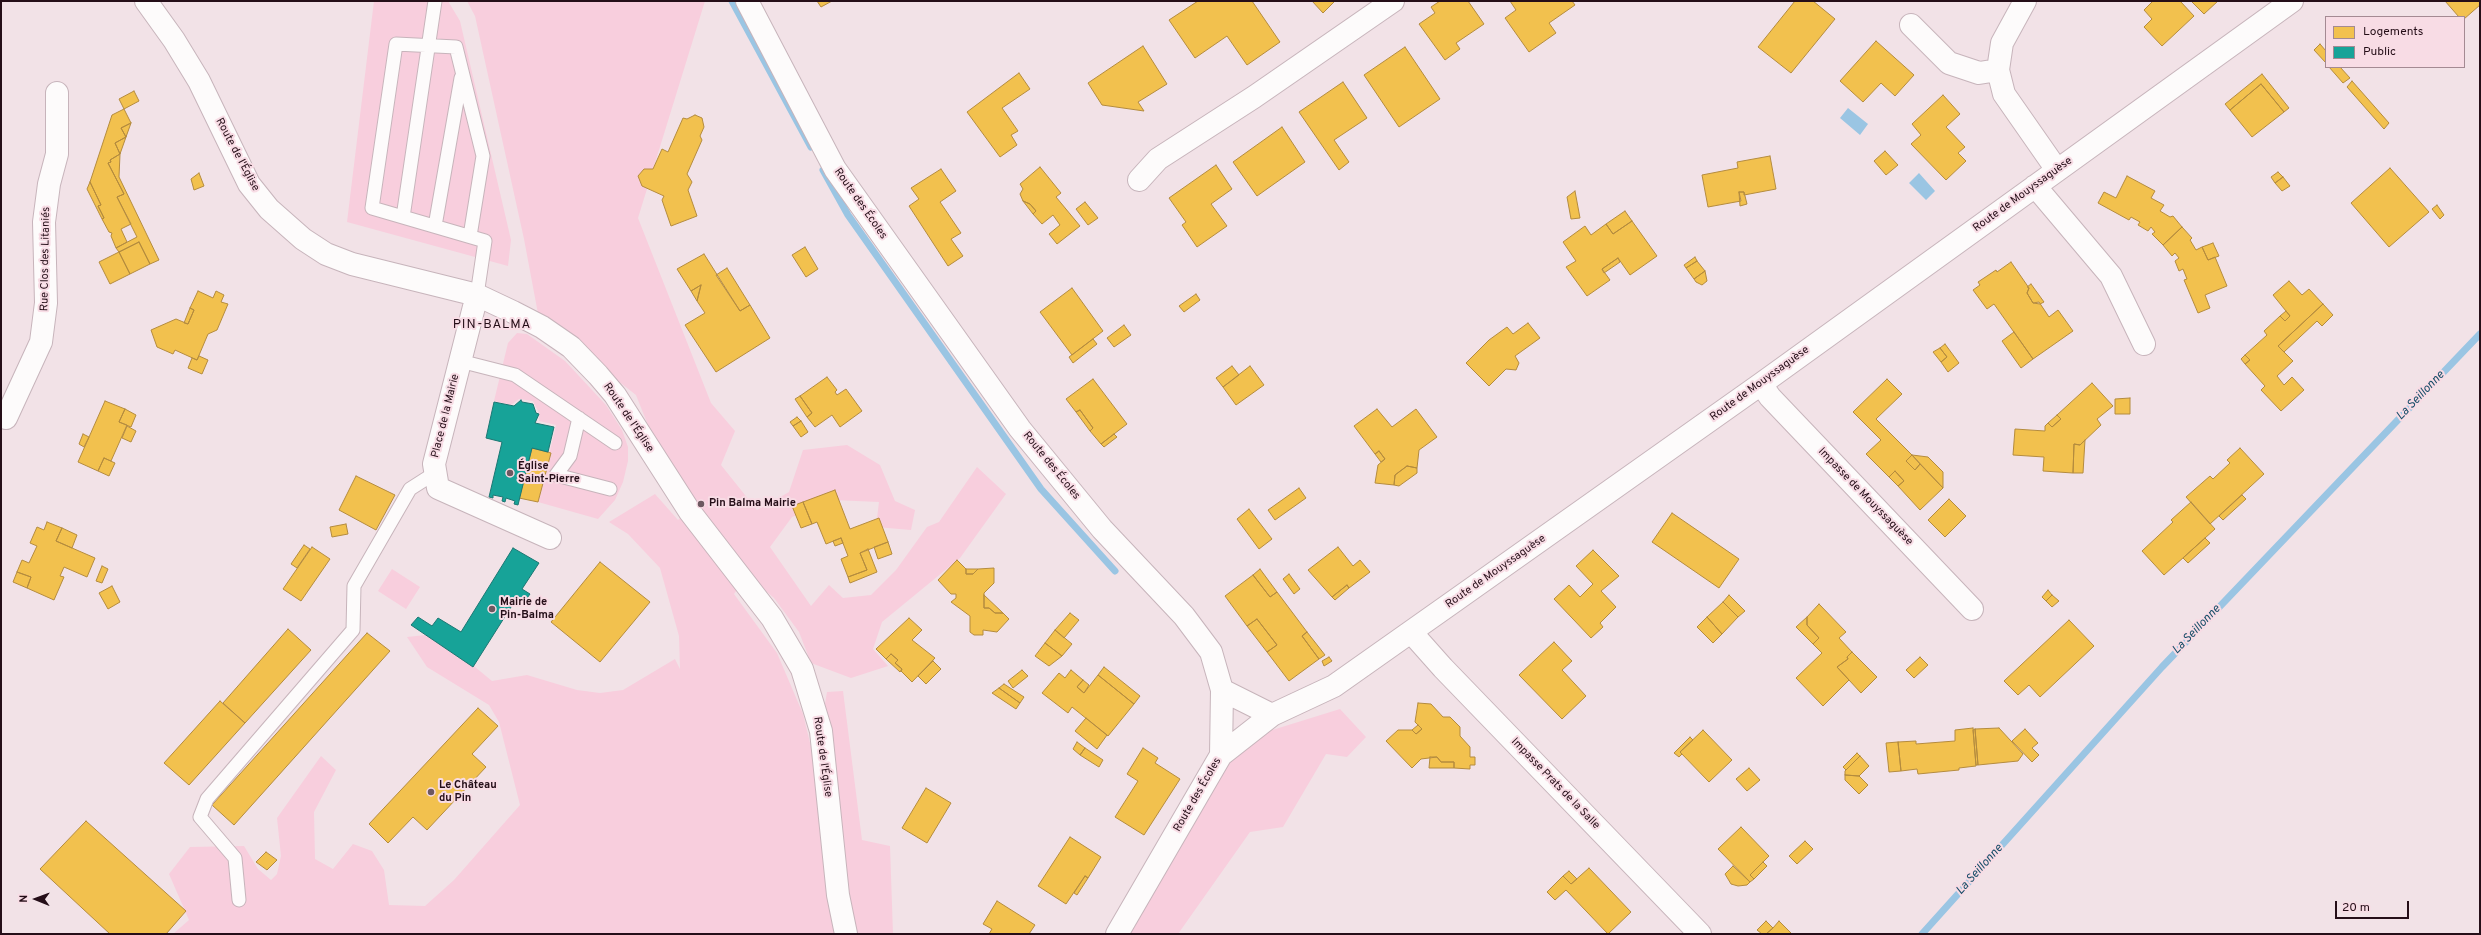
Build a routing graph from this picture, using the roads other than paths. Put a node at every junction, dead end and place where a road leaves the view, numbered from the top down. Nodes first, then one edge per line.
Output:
1 (146, 1) edge
2 (435, 1) edge
3 (747, 1) edge
4 (1393, 1) edge
5 (2025, 1) edge
6 (2292, 1) edge
7 (1911, 25) dead end
8 (429, 46) junction
9 (1998, 70) junction
10 (462, 72) junction
11 (57, 93) dead end
12 (2057, 170) junction
13 (1139, 180) dead end
14 (2035, 186) junction
15 (403, 217) junction
16 (436, 226) junction
17 (470, 236) junction
18 (477, 295) junction
19 (2144, 344) dead end
20 (460, 361) junction
21 (1761, 384) junction
22 (579, 418) junction
23 (3, 421) edge
24 (615, 443) dead end
25 (435, 473) junction
26 (610, 489) dead end
27 (550, 538) dead end
28 (1972, 609) dead end
29 (1411, 632) junction
30 (1222, 690) junction
31 (1272, 715) junction
32 (1221, 755) junction
33 (239, 900) dead end
34 (846, 934) edge
35 (1117, 934) edge
36 (1700, 934) edge

1 - 18 street, Route de l'Église
2 - 8 lane
3 - 30 street, Route des Écoles
4 - 13 street
5 - 9 street
6 - 12 street, Route de Mouyssaguèse
7 - 9 street
8 - 10 lane
8 - 15 lane
8 - 15 lane
9 - 12 street
10 - 16 lane
10 - 17 lane
11 - 23 street, Rue Clos des Litaniés
12 - 14 street, Route de Mouyssaguèse
14 - 19 street
14 - 21 street, Route de Mouyssaguèse
15 - 16 lane
16 - 17 lane
17 - 18 lane
18 - 20 street, Place de la Mairie
18 - 34 street, Route de l'Église
20 - 22 lane
20 - 25 street, Place de la Mairie
21 - 28 street, Impasse de Mouyssaguèse
21 - 29 street, Route de Mouyssaguèse
22 - 24 lane
22 - 26 lane
25 - 27 street, Place de la Mairie
25 - 33 lane
29 - 31 street, Route de Mouyssaguèse
29 - 36 street, Impasse Prats de la Salle
30 - 31 street
30 - 32 street, Route des Écoles
31 - 32 street, Route de Mouyssaguèse
32 - 35 street, Route des Écoles

